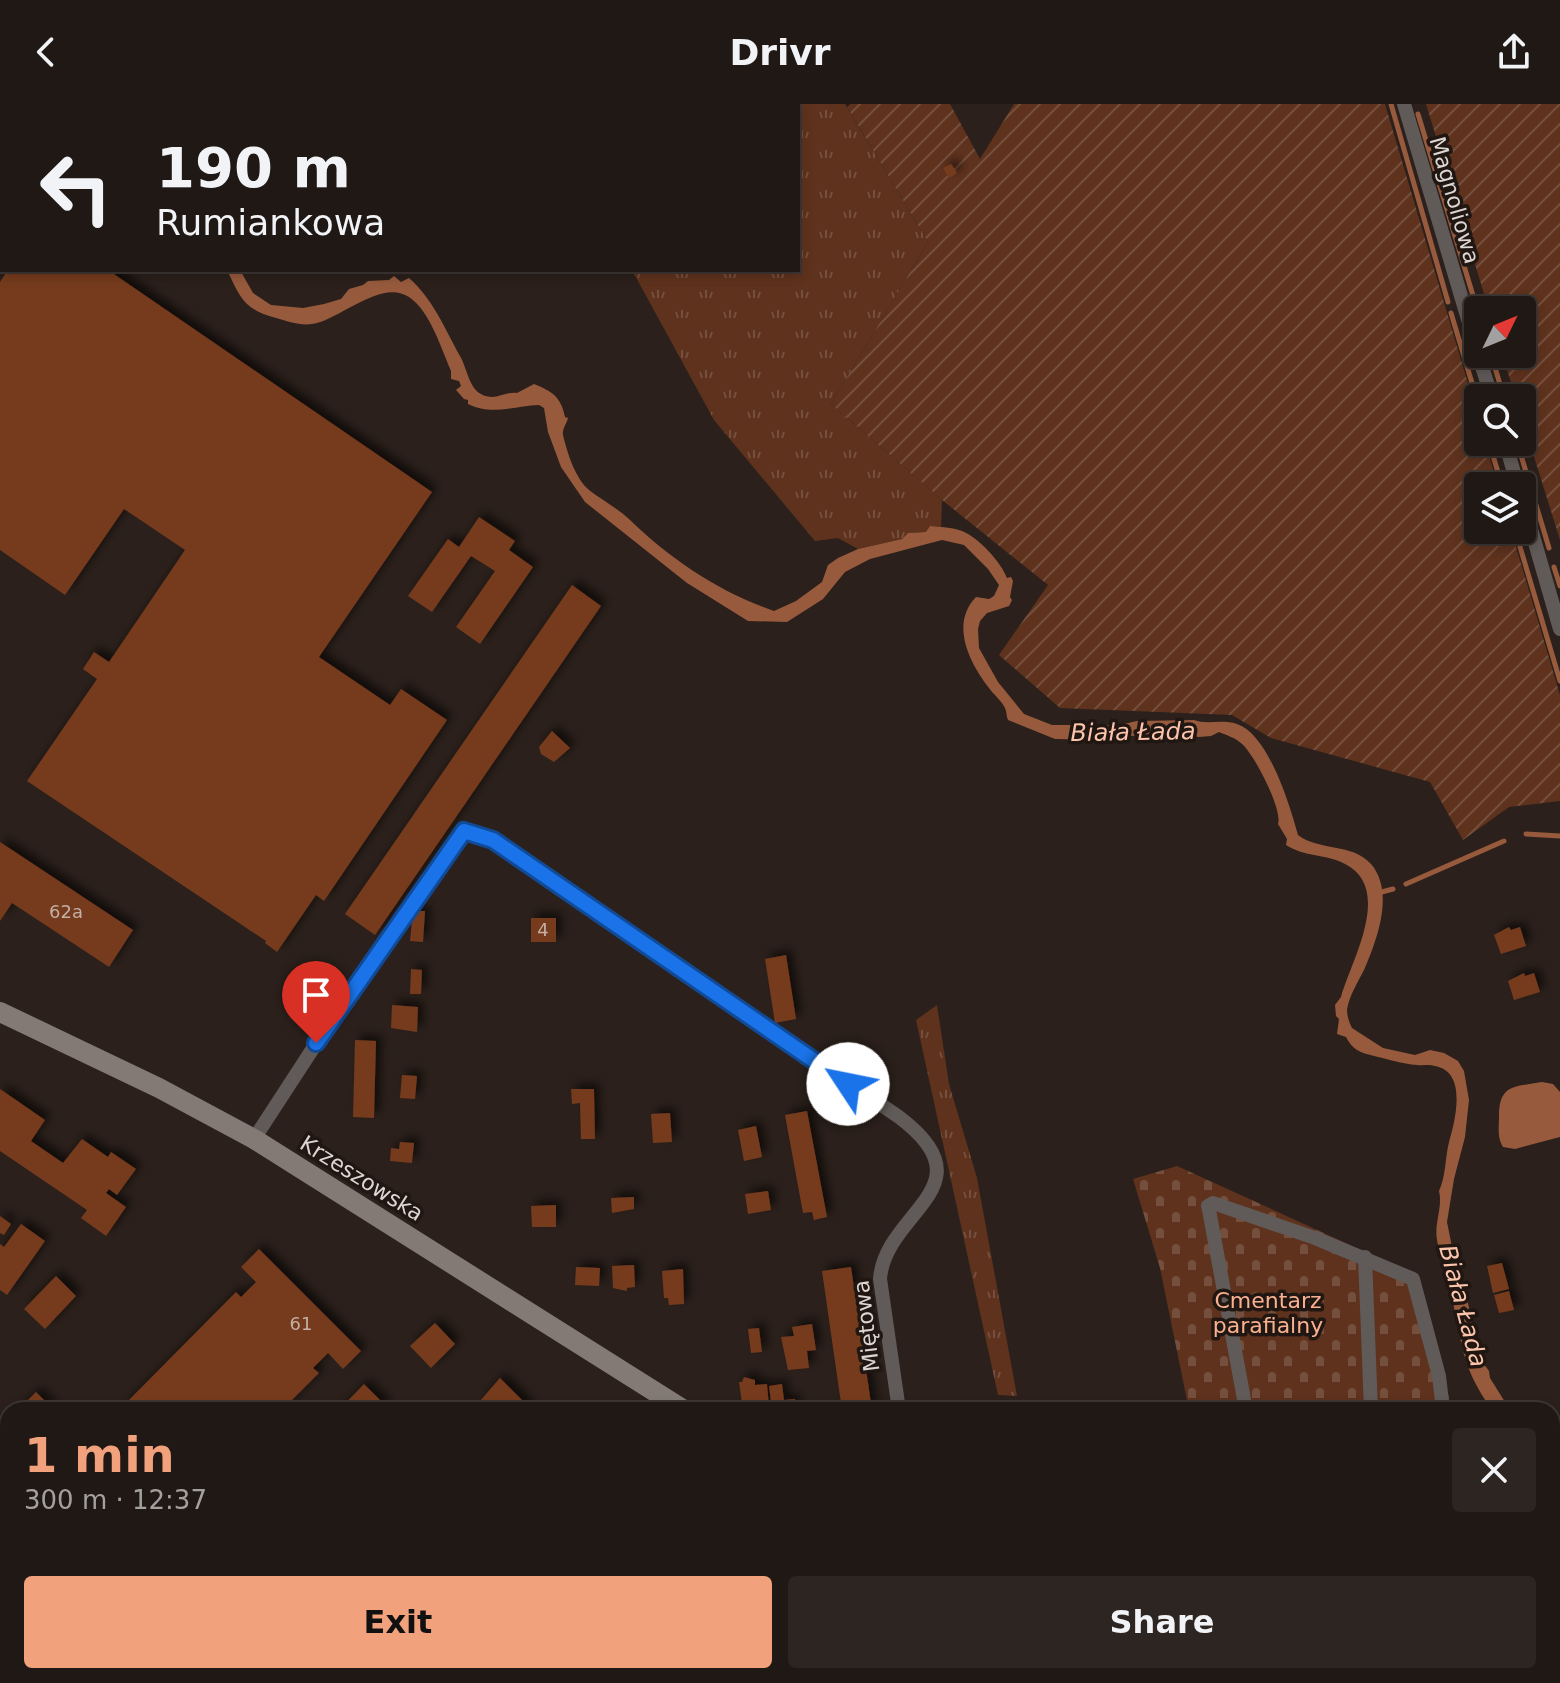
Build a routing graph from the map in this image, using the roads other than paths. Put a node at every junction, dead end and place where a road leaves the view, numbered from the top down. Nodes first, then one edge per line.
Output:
1 (1404, 104) edge
2 (1464, 307) edge
3 (1535, 544) edge
4 (1560, 629) edge
5 (0, 1012) edge
6 (254, 1139) junction
7 (1365, 1257) junction
8 (671, 1402) edge
9 (898, 1402) edge
10 (1245, 1402) edge
11 (1371, 1402) edge
12 (1442, 1402) edge

1 - 2 street, Magnoliowa
3 - 4 street
5 - 6 main road, Krzeszowska
6 - 8 main road, Krzeszowska
6 - 9 street, Miętowa
7 - 10 street
7 - 11 street
7 - 12 street

